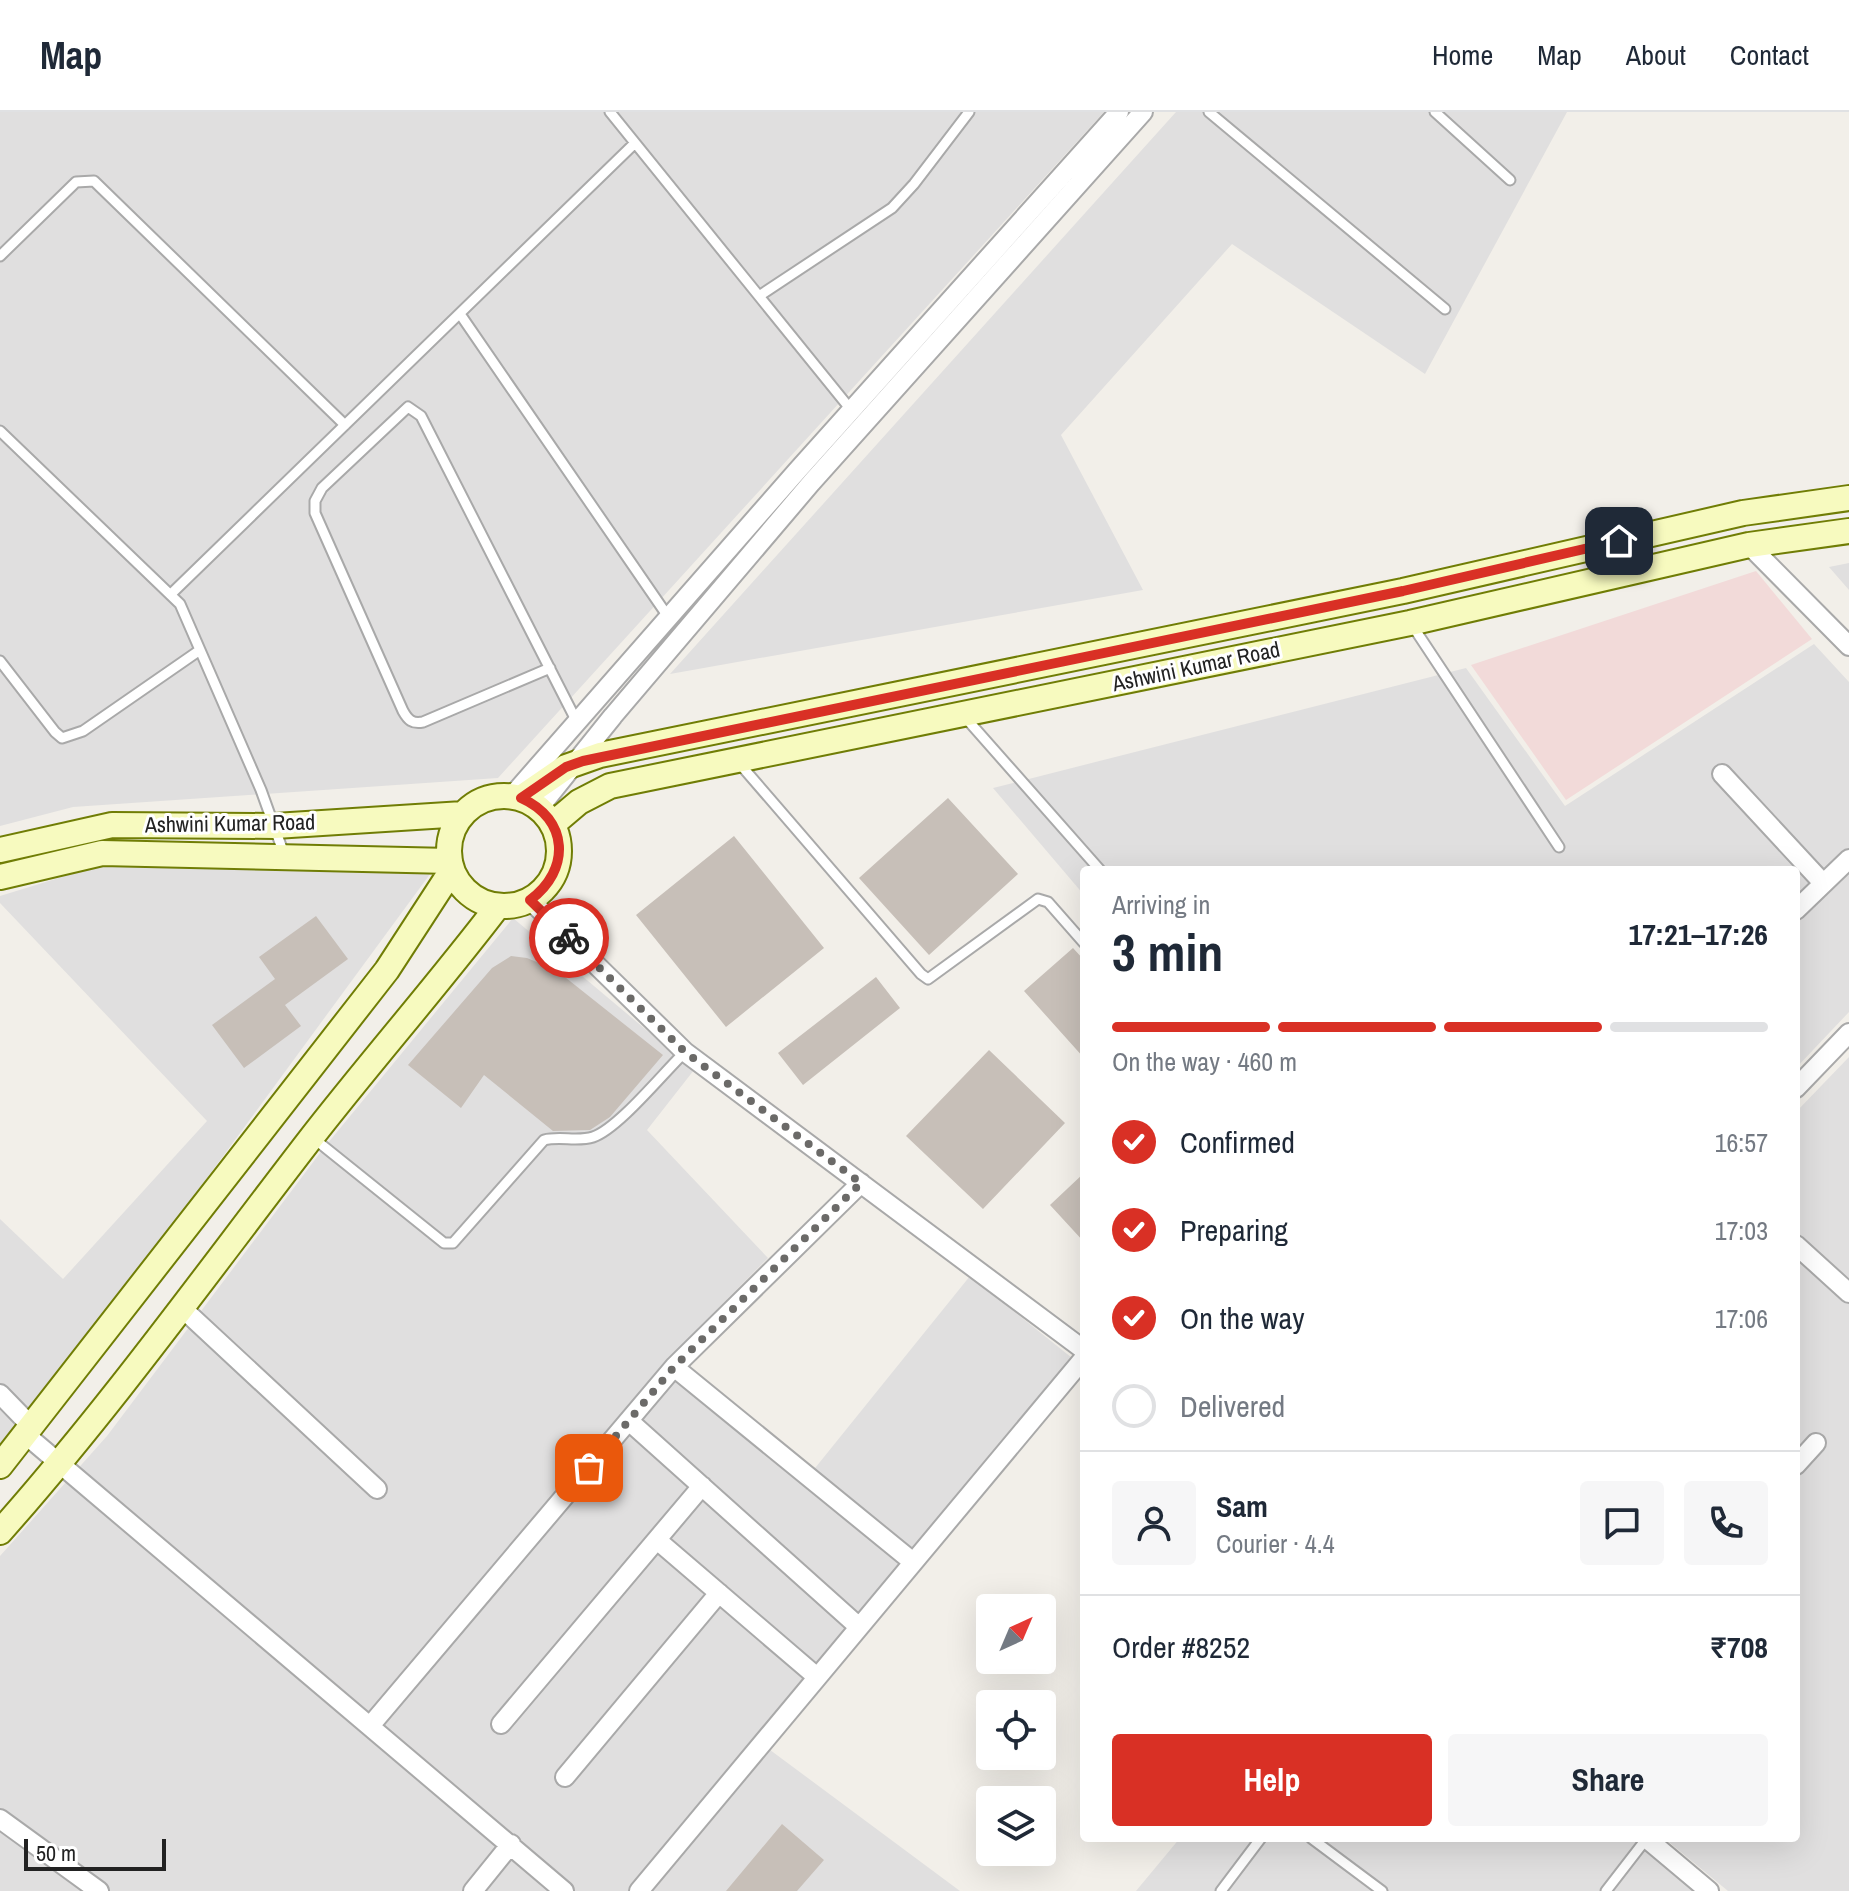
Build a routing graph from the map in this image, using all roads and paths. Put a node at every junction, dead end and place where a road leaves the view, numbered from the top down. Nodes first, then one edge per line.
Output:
1 (610, 112) edge
2 (969, 112) edge
3 (1119, 112) edge
4 (1143, 112) edge
5 (1209, 112) edge
6 (1435, 112) edge
7 (635, 143) junction
8 (1510, 180) dead end
9 (0, 256) edge
10 (759, 296) junction
11 (1445, 309) dead end
12 (460, 314) junction
13 (857, 418) junction
14 (345, 425) junction
15 (0, 431) edge
16 (1849, 498) edge
17 (1849, 531) edge
18 (1749, 545) junction
19 (171, 594) junction
20 (669, 618) junction
21 (1410, 623) junction
22 (1849, 646) edge
23 (200, 650) junction
24 (0, 661) edge
25 (550, 668) junction
26 (962, 714) junction
27 (577, 722) junction
28 (737, 760) junction
29 (572, 765) junction
30 (1722, 774) dead end
31 (531, 807) junction
32 (463, 814) junction
33 (275, 826) junction
34 (1559, 847) dead end
35 (0, 850) edge
36 (285, 857) junction
37 (1849, 859) edge
38 (451, 866) junction
39 (1096, 866) edge
40 (0, 877) edge
41 (1823, 883) junction
42 (530, 900) junction
43 (498, 906) junction
44 (1800, 906) edge
45 (1080, 938) edge
46 (1849, 1033) edge
47 (685, 1052) junction
48 (1800, 1084) edge
49 (312, 1137) junction
50 (861, 1183) junction
51 (1800, 1249) edge
52 (1849, 1293) edge
53 (181, 1307) junction
54 (1080, 1347) edge
55 (1080, 1363) edge
56 (674, 1367) junction
57 (0, 1394) edge
58 (629, 1421) junction
59 (29, 1431) junction
60 (1816, 1443) dead end
61 (1800, 1461) edge
62 (59, 1465) junction
63 (0, 1466) edge
64 (702, 1486) junction
65 (377, 1489) dead end
66 (0, 1532) edge
67 (657, 1540) junction
68 (913, 1562) junction
69 (719, 1593) junction
70 (859, 1627) junction
71 (817, 1677) junction
72 (501, 1724) dead end
73 (370, 1726) junction
74 (565, 1777) dead end
75 (0, 1819) edge
76 (1258, 1842) edge
77 (1316, 1842) edge
78 (1644, 1842) edge
79 (1652, 1842) edge
80 (511, 1844) junction
81 (99, 1891) edge
82 (473, 1891) edge
83 (564, 1891) edge
84 (639, 1891) edge
85 (1221, 1891) edge
86 (1382, 1891) edge
87 (1606, 1891) edge
88 (1709, 1891) edge

1 - 7 lane
2 - 10 lane
3 - 13 street
4 - 13 street
5 - 11 lane
6 - 8 lane
7 - 10 lane
7 - 12 lane
9 - 14 lane
10 - 13 lane
12 - 14 lane
12 - 20 lane
13 - 20 street
13 - 29 street
14 - 19 lane
15 - 19 lane
16 - 29 main road, Ashwini Kumar Road
17 - 18 main road, Ashwini Kumar Road
18 - 21 main road, Ashwini Kumar Road
18 - 22 street
19 - 23 lane
20 - 27 street
21 - 26 main road, Ashwini Kumar Road
21 - 34 lane
23 - 24 lane
23 - 33 lane
25 - 25 lane
25 - 27 lane
26 - 28 main road, Ashwini Kumar Road
26 - 39 lane
27 - 31 street
28 - 31 main road, Ashwini Kumar Road
28 - 45 lane
29 - 31 main road, Ashwini Kumar Road
30 - 41 street
31 - 32 main road
31 - 42 main road
32 - 33 main road, Ashwini Kumar Road
32 - 38 main road
33 - 35 main road, Ashwini Kumar Road
33 - 36 lane
36 - 38 main road, Ashwini Kumar Road
36 - 40 main road, Ashwini Kumar Road
37 - 41 street
38 - 43 main road
38 - 59 main road
41 - 44 street
42 - 43 main road
42 - 47 street
43 - 49 main road
46 - 48 street
47 - 49 lane
47 - 50 street
49 - 53 main road
50 - 54 street
50 - 56 street
51 - 52 street
53 - 62 main road
53 - 65 street
55 - 68 street
56 - 58 street
56 - 68 street
57 - 59 street
58 - 64 street
58 - 73 street
59 - 62 street
59 - 63 main road
60 - 61 street
62 - 66 main road
62 - 73 street
64 - 67 street
64 - 70 street
67 - 69 street
67 - 72 street
68 - 70 street
69 - 71 street
69 - 74 street
70 - 71 street
71 - 84 street
73 - 80 street
75 - 81 street
76 - 85 lane
77 - 86 lane
78 - 87 lane
79 - 88 street
80 - 82 street
80 - 83 street

